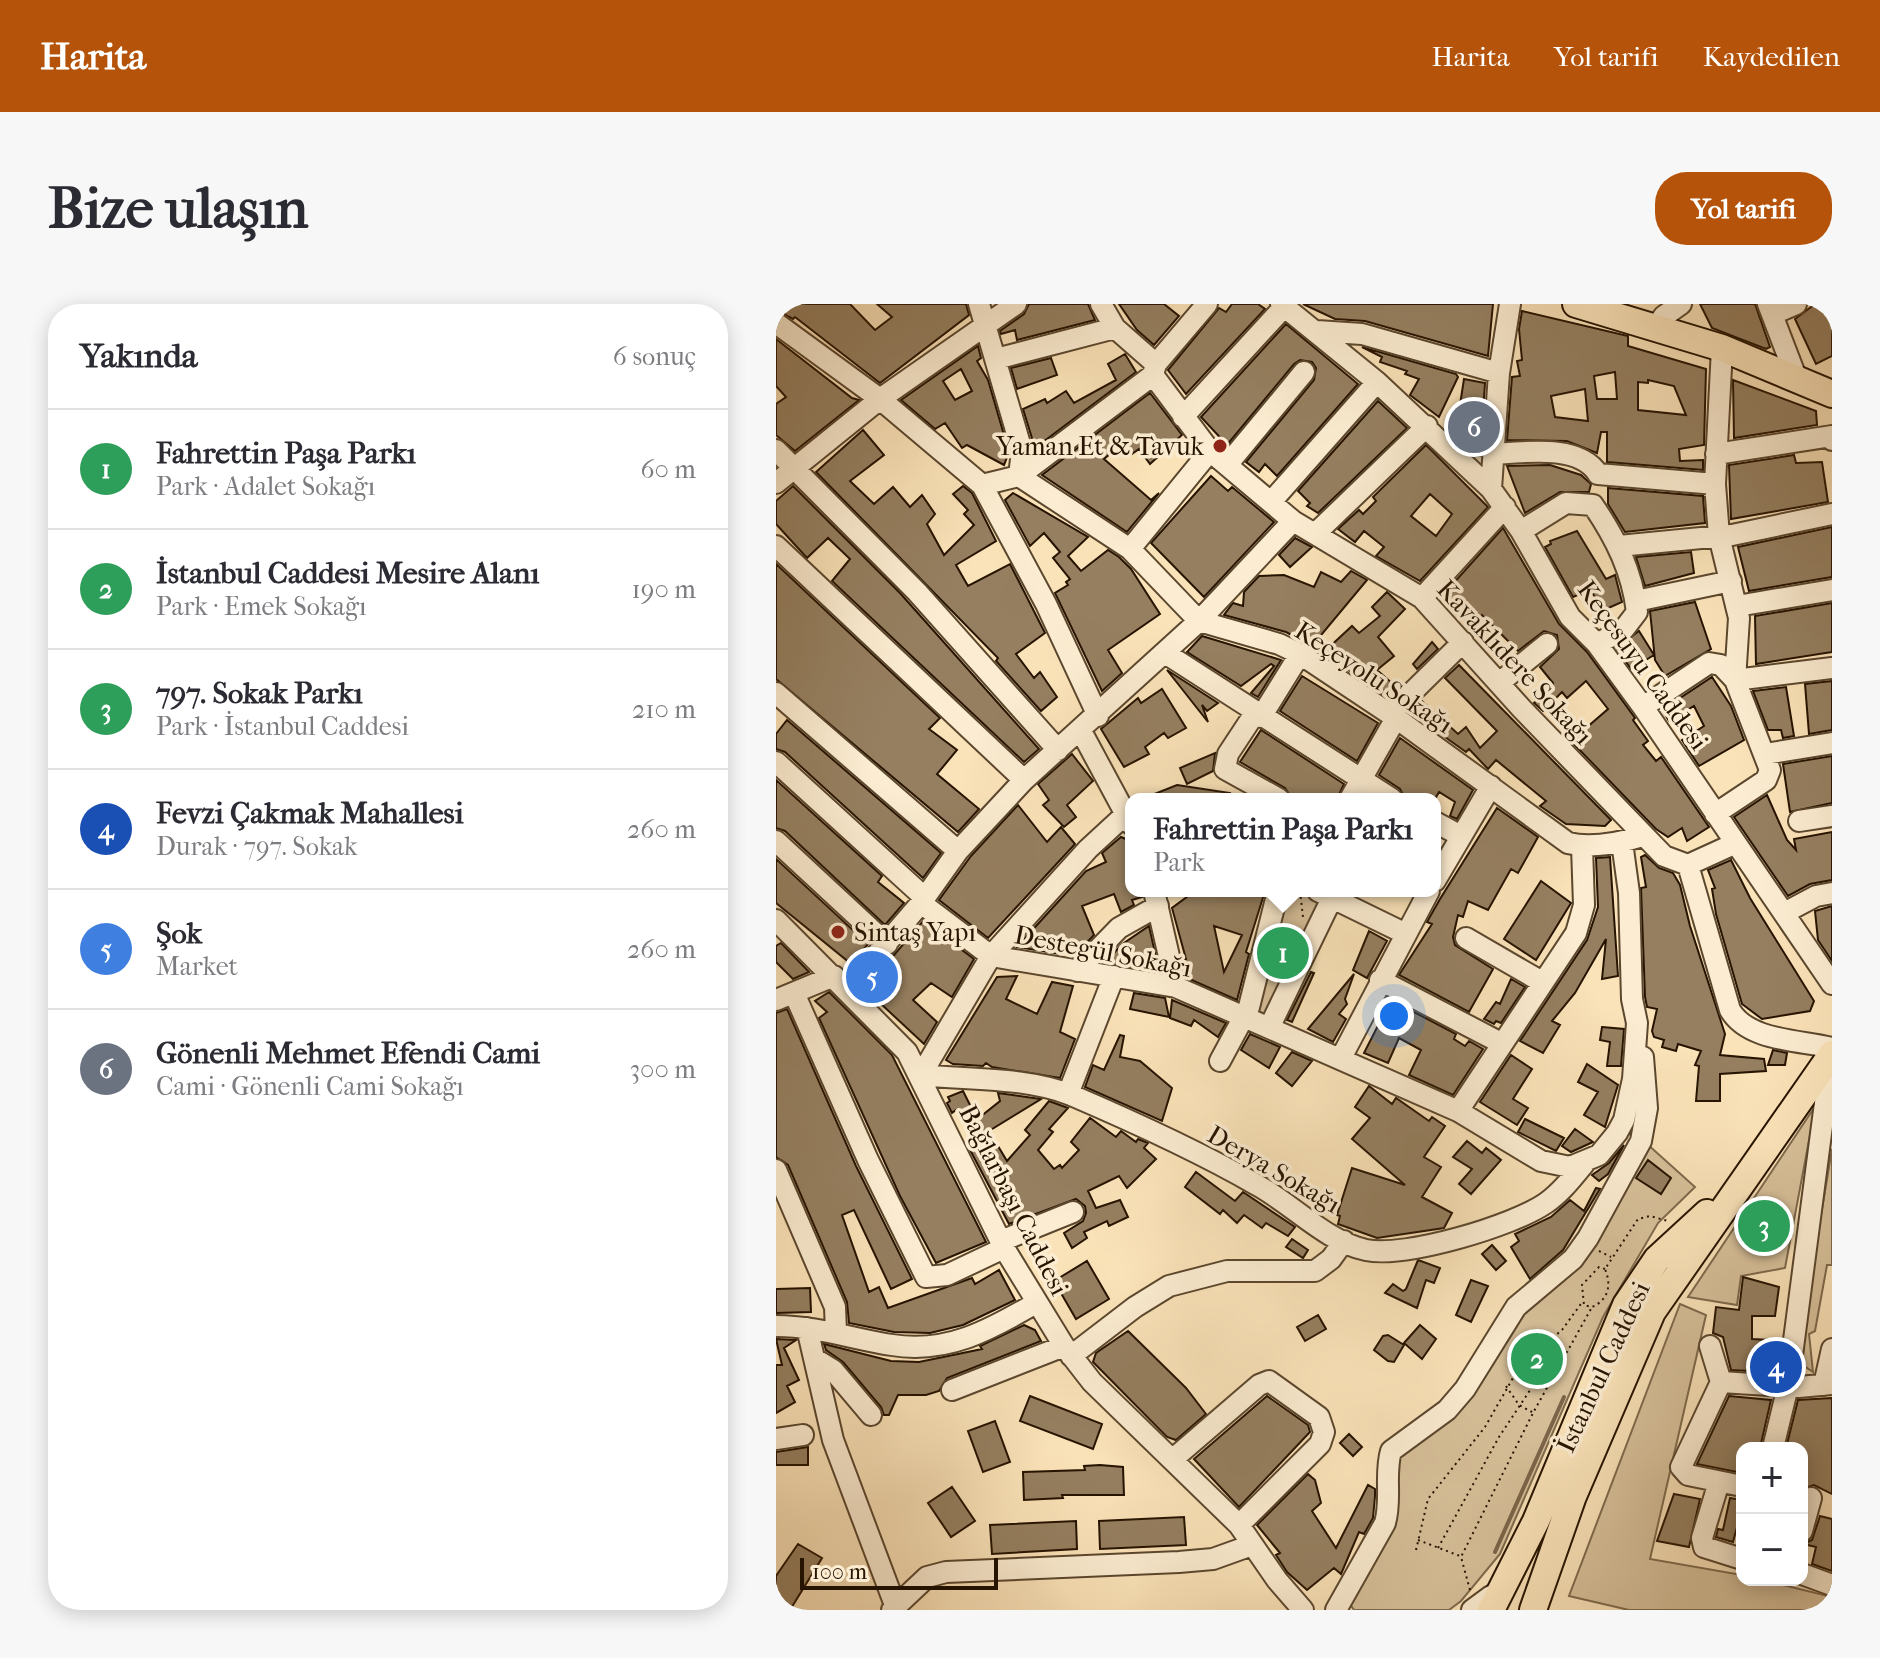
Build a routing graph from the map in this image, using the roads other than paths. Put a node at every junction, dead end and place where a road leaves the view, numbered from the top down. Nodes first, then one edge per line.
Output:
1 (1016, 304) edge
2 (1101, 304) edge
3 (1207, 304) edge
4 (1510, 304) edge
5 (1576, 304) edge
6 (1681, 304) edge
7 (1796, 304) edge
8 (1282, 306) edge
9 (1771, 309) edge
10 (982, 314) edge
11 (776, 323) edge
12 (1656, 327) junction
13 (1115, 328) junction
14 (1317, 331) junction
15 (1722, 348) junction
16 (996, 359) junction
17 (1154, 370) junction
18 (1304, 372) dead end
19 (1499, 373) junction
20 (1796, 377) junction
21 (1377, 382) junction
22 (1832, 394) edge
23 (880, 399) junction
24 (1183, 417) junction
25 (1427, 426) junction
26 (1832, 438) edge
27 (776, 450) edge
28 (1210, 451) junction
29 (1494, 454) junction
30 (1716, 454) junction
31 (1227, 465) junction
32 (792, 468) junction
33 (1598, 474) junction
34 (1019, 476) junction
35 (776, 483) edge
36 (1715, 484) junction
37 (982, 485) junction
38 (1491, 489) junction
39 (1271, 502) junction
40 (1593, 505) junction
41 (1505, 507) junction
42 (1832, 514) edge
43 (1293, 521) junction
44 (1521, 531) junction
45 (1317, 532) junction
46 (1719, 536) junction
47 (776, 546) edge
48 (1619, 546) junction
49 (1130, 549) junction
50 (1731, 581) junction
51 (1832, 590) edge
52 (1422, 598) junction
53 (1636, 601) junction
54 (1737, 606) junction
55 (1199, 621) junction
56 (1463, 642) junction
57 (1547, 644) dead end
58 (1597, 644) junction
59 (1165, 653) junction
60 (1300, 654) junction
61 (1832, 668) edge
62 (1735, 680) junction
63 (1499, 683) junction
64 (776, 693) edge
65 (1643, 707) junction
66 (1258, 715) junction
67 (1098, 716) junction
68 (1393, 716) junction
69 (1081, 731) junction
70 (1832, 743) edge
71 (1058, 750) junction
72 (1765, 754) junction
73 (776, 762) edge
74 (1024, 780) junction
75 (1361, 781) junction
76 (1491, 786) junction
77 (1268, 793) edge
78 (1354, 793) edge
79 (1382, 793) edge
80 (1125, 812) edge
81 (1715, 814) junction
82 (1832, 816) edge
83 (1799, 821) dead end
84 (1125, 822) edge
85 (1441, 825) edge
86 (1461, 836) junction
87 (1643, 836) junction
88 (776, 841) edge
89 (1622, 842) junction
90 (1734, 844) junction
91 (1582, 847) junction
92 (958, 851) junction
93 (1688, 865) junction
94 (1441, 871) edge
95 (1832, 893) edge
96 (1277, 897) edge
97 (1324, 897) edge
98 (1329, 897) edge
99 (1425, 897) edge
100 (1156, 898) edge
101 (922, 900) junction
102 (1784, 913) junction
103 (776, 920) edge
104 (1404, 933) junction
105 (1466, 938) dead end
106 (887, 944) junction
107 (991, 956) junction
108 (1077, 971) junction
109 (1114, 976) junction
110 (1380, 980) junction
111 (1542, 982) junction
112 (841, 983) junction
113 (1832, 984) edge
114 (1176, 987) junction
115 (785, 996) edge
116 (1243, 1015) junction
117 (1637, 1023) junction
118 (1270, 1026) junction
119 (1501, 1043) junction
120 (1341, 1058) junction
121 (1220, 1061) dead end
122 (1827, 1069) edge
123 (921, 1075) junction
124 (1068, 1094) junction
125 (1458, 1111) junction
126 (1584, 1164) junction
127 (776, 1170) edge
128 (1073, 1212) dead end
129 (1344, 1241) junction
130 (1002, 1244) junction
131 (1036, 1303) junction
132 (776, 1326) edge
133 (807, 1328) junction
134 (836, 1332) junction
135 (1710, 1346) dead end
136 (1832, 1349) edge
137 (1067, 1351) junction
138 (815, 1359) junction
139 (1721, 1382) junction
140 (1828, 1385) edge
141 (1788, 1386) junction
142 (952, 1390) dead end
143 (871, 1415) dead end
144 (803, 1435) dead end
145 (776, 1439) edge
146 (1774, 1442) edge
147 (1173, 1459) junction
148 (1719, 1482) junction
149 (1736, 1485) edge
150 (1239, 1525) junction
151 (1252, 1545) junction
152 (1736, 1557) edge
153 (1808, 1576) edge
154 (1832, 1585) edge
155 (1485, 1605) edge
156 (1537, 1606) edge
157 (893, 1607) edge
158 (1303, 1610) edge
159 (1336, 1610) edge

1 - 10 street
2 - 13 street, Kavaklıdere Sokağı
3 - 17 street
4 - 19 street
5 - 12 main road
6 - 12 street
7 - 9 street
8 - 14 street, Keçesuyu Caddesi
8 - 24 street
9 - 20 street
10 - 16 street
10 - 23 street
11 - 23 street
12 - 15 main road
13 - 16 street
13 - 17 street, Kavaklıdere Sokağı
14 - 19 street
14 - 21 street, Keçesuyu Caddesi
15 - 20 main road
15 - 30 street
16 - 34 street
17 - 24 street, Kavaklıdere Sokağı
17 - 34 street
18 - 31 street
19 - 29 street
20 - 22 main road
21 - 25 street, Keçesuyu Caddesi
21 - 39 street
23 - 32 street
23 - 37 street
24 - 28 street, Kavaklıdere Sokağı
25 - 38 street, Keçesuyu Caddesi
25 - 45 street
26 - 30 street
27 - 32 street
28 - 31 street, Kavaklıdere Sokağı
28 - 49 street
29 - 33 street
29 - 38 street
30 - 36 street
31 - 39 street, Kavaklıdere Sokağı
32 - 35 street
32 - 71 street
33 - 36 street
33 - 40 street
34 - 37 street
34 - 49 street
36 - 46 street
37 - 67 street
38 - 41 street, Keçesuyu Caddesi
39 - 43 street, Kavaklıdere Sokağı
40 - 44 street
40 - 48 street
41 - 44 street, Keçesuyu Caddesi
41 - 52 street
42 - 46 street
43 - 45 street, Kavaklıdere Sokağı
43 - 55 street
44 - 58 street, Keçesuyu Caddesi
45 - 52 street, Kavaklıdere Sokağı
46 - 48 street
46 - 50 street
47 - 74 street
48 - 53 street
49 - 55 street
50 - 53 street
50 - 54 street
51 - 54 street
52 - 56 street, Kavaklıdere Sokağı
53 - 58 street
54 - 62 street
55 - 59 street
55 - 60 street, Keçeyolu Sokağı
56 - 63 street, Kavaklıdere Sokağı
56 - 68 street
57 - 63 street
58 - 65 street, Keçesuyu Caddesi
59 - 66 street
59 - 67 street
60 - 66 street
60 - 68 street, Keçeyolu Sokağı
61 - 62 street
62 - 65 street
62 - 72 street
63 - 87 street, Kavaklıdere Sokağı
64 - 92 street
65 - 81 street, Keçesuyu Caddesi
66 - 75 street
66 - 77 street
67 - 69 street
68 - 75 street
68 - 76 street, Keçeyolu Sokağı
69 - 71 street
69 - 80 street
70 - 72 street
71 - 74 street
72 - 81 street
73 - 101 street, Destegül Sokağı
74 - 92 street
75 - 78 street
75 - 79 street
76 - 86 street
76 - 91 street, Keçeyolu Sokağı
81 - 90 street, Keçesuyu Caddesi
82 - 83 street
84 - 107 street
85 - 86 street
86 - 94 street
87 - 89 street
87 - 93 street, Kavaklıdere Sokağı
88 - 106 street
89 - 91 street
89 - 117 street
90 - 93 street
90 - 102 street, Keçesuyu Caddesi
91 - 111 street
92 - 101 street
93 - 122 street
95 - 102 street
96 - 116 street
97 - 118 street
98 - 104 street
99 - 104 street
100 - 108 street
100 - 114 street
101 - 106 street
101 - 107 street, Destegül Sokağı
102 - 113 street, Keçesuyu Caddesi
103 - 112 street, Bağlarbaşı Caddesi
104 - 110 street
105 - 111 street
106 - 112 street
107 - 108 street, Destegül Sokağı
107 - 123 street
108 - 109 street, Destegül Sokağı
109 - 114 street, Destegül Sokağı
109 - 124 street
110 - 119 street
110 - 120 street
111 - 119 street
112 - 115 street
112 - 123 street, Bağlarbaşı Caddesi
114 - 116 street, Destegül Sokağı
115 - 130 street
116 - 118 street, Destegül Sokağı
116 - 121 street
117 - 126 street
117 - 159 street
118 - 120 street, Destegül Sokağı
119 - 125 street
120 - 125 street, Destegül Sokağı
122 - 141 street
122 - 155 main road, İstanbul Caddesi
122 - 156 main road, İstanbul Caddesi
123 - 124 street, Derya Sokağı
123 - 130 street, Bağlarbaşı Caddesi
124 - 129 street, Derya Sokağı
125 - 126 street, Destegül Sokağı
126 - 129 street, Derya Sokağı
127 - 134 street
128 - 130 street
129 - 137 street
130 - 131 street, Bağlarbaşı Caddesi
131 - 134 street
131 - 137 street, Bağlarbaşı Caddesi
132 - 133 street
133 - 134 street
133 - 138 street
135 - 139 street
136 - 140 street
137 - 142 street
137 - 147 street, Bağlarbaşı Caddesi
138 - 143 street
138 - 157 street
139 - 141 street
139 - 148 street
140 - 141 street
141 - 146 street
144 - 145 street
147 - 150 street, Bağlarbaşı Caddesi
147 - 150 street
148 - 149 street
148 - 152 street
150 - 151 street, Bağlarbaşı Caddesi
151 - 157 street
151 - 158 street, Bağlarbaşı Caddesi
153 - 154 street

